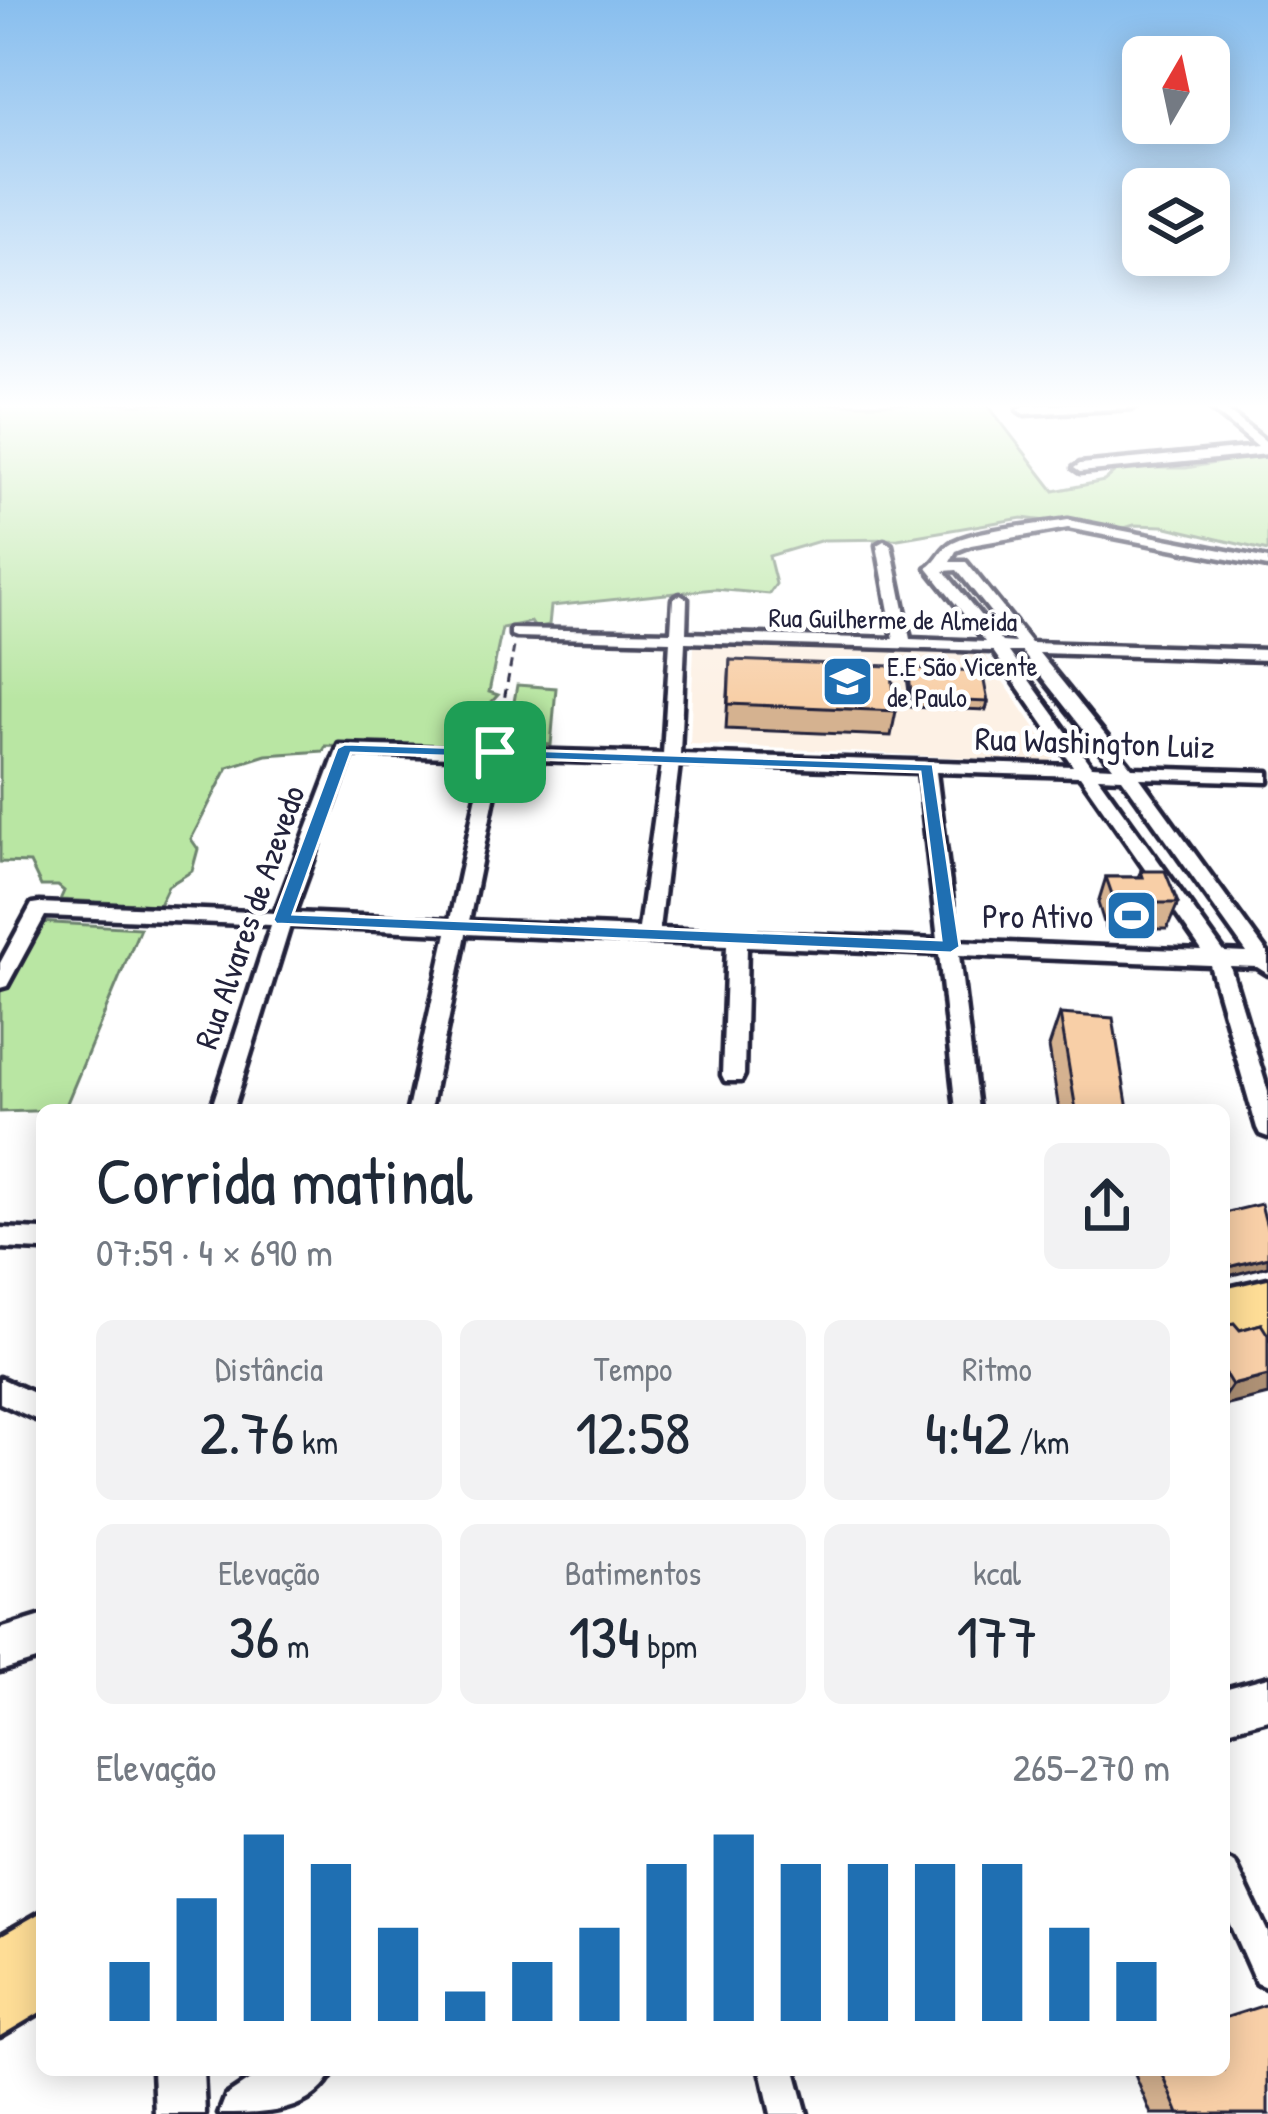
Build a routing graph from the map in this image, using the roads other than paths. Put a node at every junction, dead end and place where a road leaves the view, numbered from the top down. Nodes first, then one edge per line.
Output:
1 (884, 545) dead end
2 (1268, 563) edge
3 (938, 566) junction
4 (680, 599) dead end
5 (516, 632) road end
6 (680, 638) junction
7 (903, 644) junction
8 (997, 646) junction
9 (1022, 647) junction
10 (1268, 655) edge
11 (345, 748) joint
12 (495, 752) junction
13 (671, 758) junction
14 (927, 767) junction
15 (1126, 773) junction
16 (1090, 775) junction
17 (1268, 777) edge
18 (282, 920) junction
19 (459, 927) junction
20 (649, 936) junction
21 (737, 940) junction
22 (951, 947) junction
23 (1218, 959) junction
24 (1266, 963) edge
25 (0, 981) edge
26 (733, 1075) dead end
27 (224, 1104) edge
28 (420, 1104) edge
29 (966, 1104) edge
30 (1268, 1128) edge
31 (0, 1238) edge
32 (36, 1240) edge
33 (1268, 1295) edge
34 (1230, 1304) edge
35 (1268, 1321) edge
36 (1230, 1330) edge
37 (0, 1390) edge
38 (36, 1407) edge
39 (36, 1638) edge
40 (0, 1650) edge
41 (1268, 1698) edge
42 (1230, 1708) edge
43 (1230, 1887) edge
44 (36, 1942) edge
45 (0, 1967) edge
46 (1268, 1971) edge
47 (36, 1982) edge
48 (0, 2009) edge
49 (178, 2076) edge
50 (300, 2076) edge
51 (780, 2076) edge
52 (180, 2114) edge
53 (244, 2114) edge
54 (789, 2114) edge

1 - 7 street
2 - 3 street
3 - 8 street
3 - 9 street
4 - 6 street
5 - 6 street, Rua Guilherme de Almeida
6 - 7 street, Rua Guilherme de Almeida
6 - 13 street
7 - 8 street, Rua Guilherme de Almeida
8 - 9 street, Rua Guilherme de Almeida
8 - 16 street
9 - 10 street, Rua Guilherme de Almeida
9 - 15 street
11 - 12 street, Rua Washington Luiz
11 - 18 street, Rua Alvares de Azevedo
12 - 13 street, Rua Washington Luiz
12 - 19 street
13 - 14 street, Rua Washington Luiz
13 - 20 street
14 - 16 street, Rua Washington Luiz
14 - 22 street
15 - 16 street, Rua Washington Luiz
15 - 17 street, Rua Washington Luiz
15 - 24 street
16 - 23 street
18 - 19 street
18 - 25 street
18 - 27 street, Rua Alvares de Azevedo
19 - 20 street
19 - 28 street
20 - 21 street
21 - 22 street
21 - 26 street
22 - 23 street
22 - 29 street
23 - 24 street
23 - 30 street
31 - 32 street
33 - 34 main road
35 - 36 main road
37 - 38 street
39 - 40 street
41 - 42 street
43 - 46 street
44 - 45 main road
47 - 48 main road
49 - 52 street
50 - 53 street
51 - 54 street

